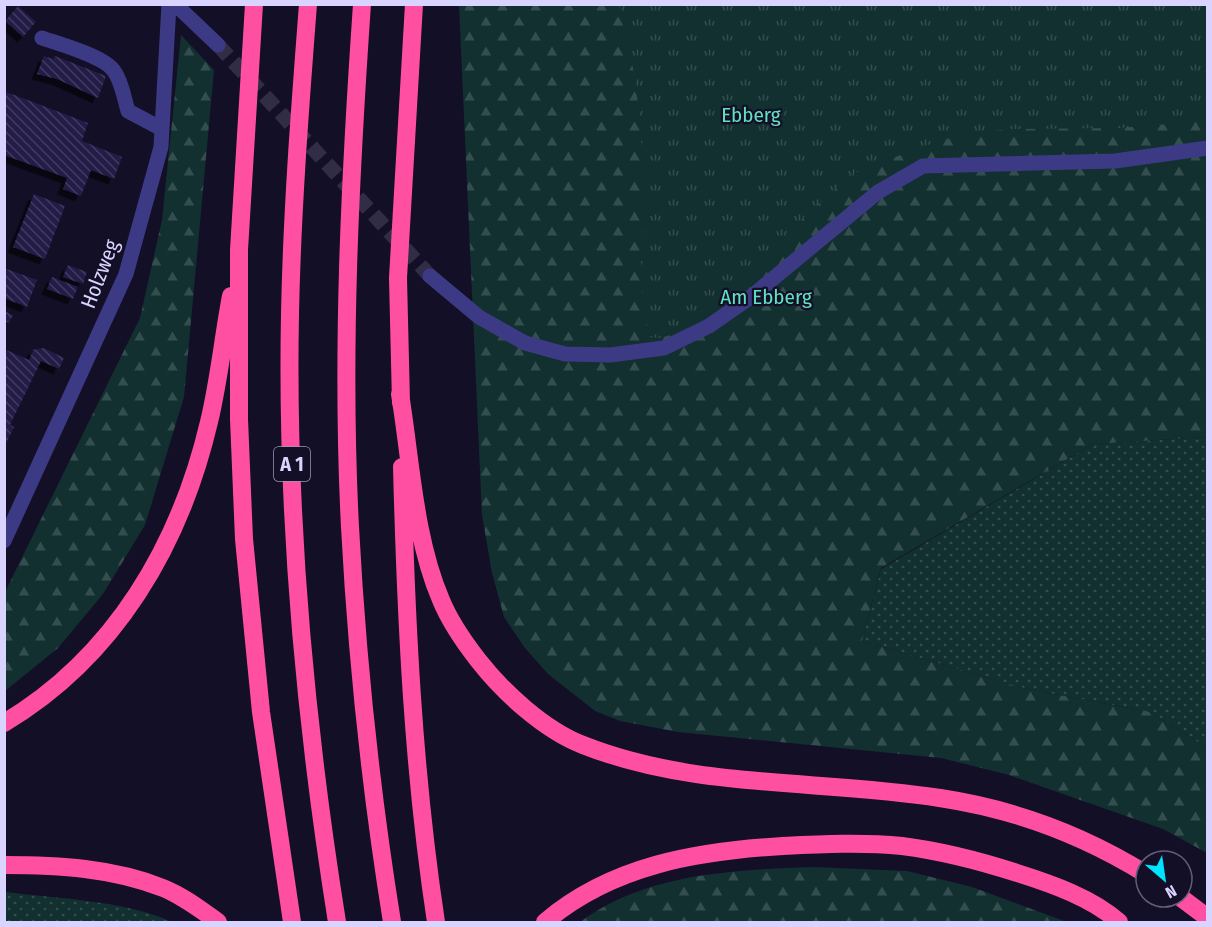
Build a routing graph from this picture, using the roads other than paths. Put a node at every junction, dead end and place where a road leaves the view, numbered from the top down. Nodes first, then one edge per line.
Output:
1 (169, 4) edge
2 (175, 4) edge
3 (254, 4) edge
4 (308, 4) edge
5 (362, 4) edge
6 (414, 4) edge
7 (42, 38) dead end
8 (218, 45) tunnel mouth
9 (162, 129) junction
10 (1208, 148) edge
11 (239, 250) junction
12 (430, 276) tunnel mouth
13 (400, 394) junction
14 (4, 541) edge
15 (4, 723) edge
16 (4, 865) edge
17 (1134, 866) edge
18 (1194, 908) edge
19 (1208, 918) edge
20 (218, 922) edge
21 (292, 922) edge
22 (337, 922) edge
23 (392, 922) edge
24 (436, 922) edge
25 (545, 922) edge
26 (1119, 922) edge

1 - 9 street, Holzweg
2 - 8 street
3 - 11 highway
4 - 22 highway, A 1
5 - 23 highway
6 - 13 highway
7 - 9 street
9 - 14 street, Holzweg
10 - 12 street
11 - 15 highway
11 - 21 highway
13 - 17 highway
13 - 24 highway
16 - 20 highway
18 - 19 highway
25 - 26 highway

